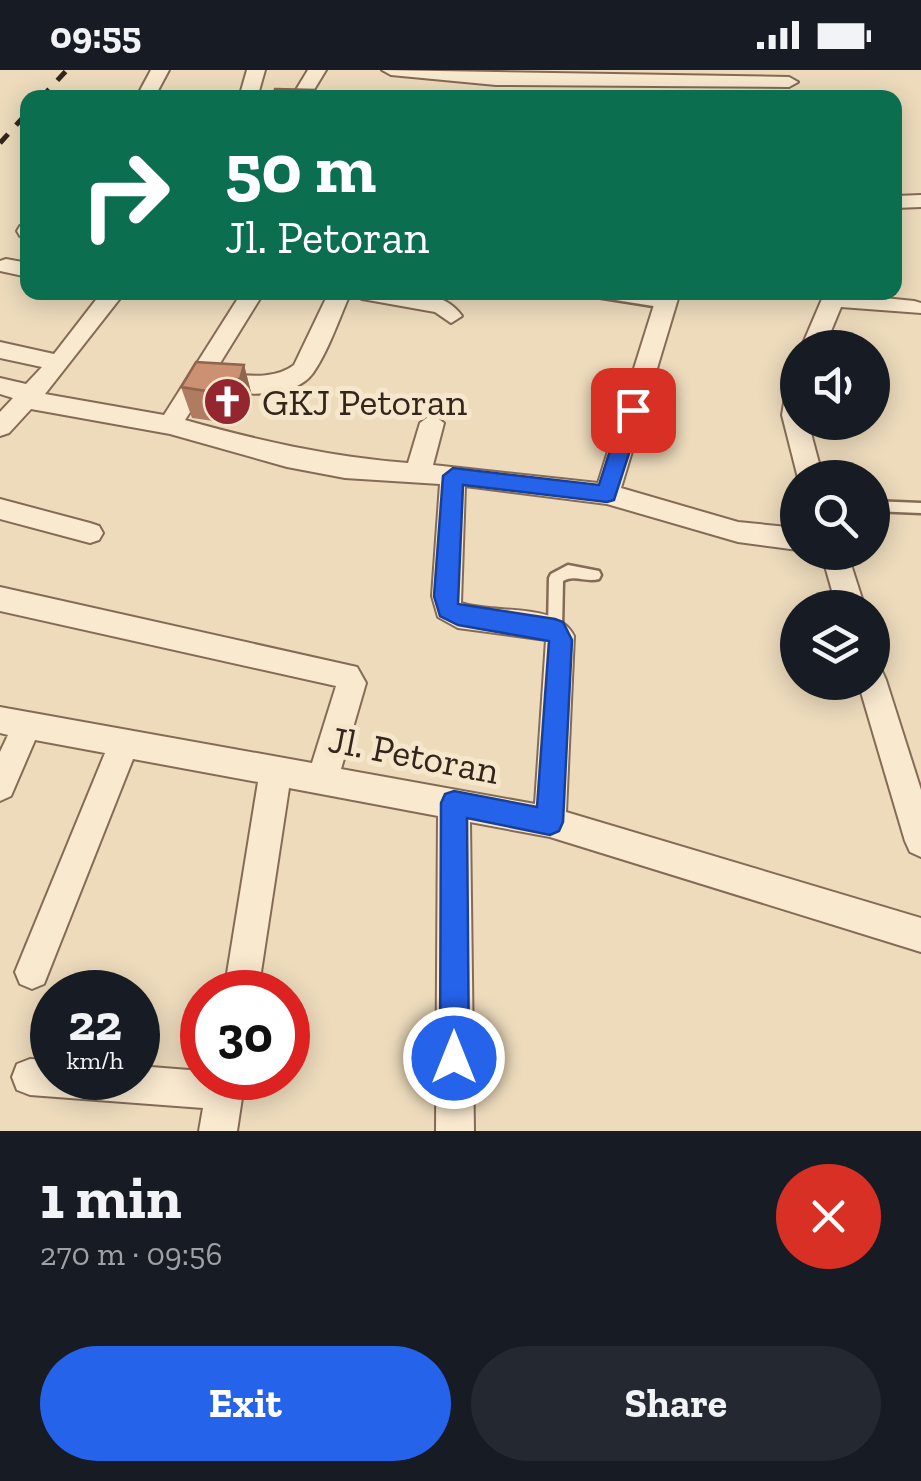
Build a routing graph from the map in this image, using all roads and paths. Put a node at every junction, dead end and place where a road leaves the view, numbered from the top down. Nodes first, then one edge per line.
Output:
1 (391, 70) edge
2 (682, 82) edge
3 (790, 83) edge
4 (108, 300) edge
5 (248, 300) edge
6 (336, 300) edge
7 (416, 300) edge
8 (666, 300) edge
9 (834, 300) edge
10 (862, 300) edge
11 (450, 305) edge
12 (914, 308) dead end
13 (817, 330) edge
14 (0, 350) edge
15 (59, 363) junction
16 (197, 380) junction
17 (0, 386) edge
18 (30, 397) junction
19 (432, 423) dead end
20 (170, 425) junction
21 (0, 426) edge
22 (418, 473) junction
23 (453, 476) junction
24 (607, 494) junction
25 (890, 507) edge
26 (921, 508) edge
27 (0, 509) edge
28 (90, 533) dead end
29 (780, 537) edge
30 (594, 575) dead end
31 (0, 599) edge
32 (555, 629) junction
33 (878, 700) edge
34 (14, 722) edge
35 (124, 743) junction
36 (276, 770) junction
37 (322, 778) junction
38 (0, 786) edge
39 (454, 803) junction
40 (550, 822) junction
41 (921, 841) edge
42 (921, 935) edge
43 (33, 970) edge
44 (244, 970) edge
45 (223, 1100) edge
46 (218, 1131) edge
47 (454, 1131) edge

1 - 2 street
2 - 3 street
4 - 15 street
5 - 16 street
6 - 16 street
7 - 11 street
8 - 24 street
9 - 13 street
10 - 12 street
14 - 15 street
15 - 18 street
16 - 20 street
17 - 18 street
18 - 20 street
18 - 21 street
19 - 22 street
20 - 22 street
22 - 23 street
23 - 24 street
23 - 32 street
24 - 29 street
25 - 26 lane
27 - 28 street
30 - 32 lane
31 - 37 street
32 - 40 street
33 - 41 street
34 - 35 street, Jl. Petoran
34 - 38 street
35 - 36 street, Jl. Petoran
35 - 43 street
36 - 37 street, Jl. Petoran
36 - 44 street
37 - 39 street, Jl. Petoran
39 - 40 street, Jl. Petoran
39 - 47 street
40 - 42 street, Jl. Petoran
45 - 46 street

